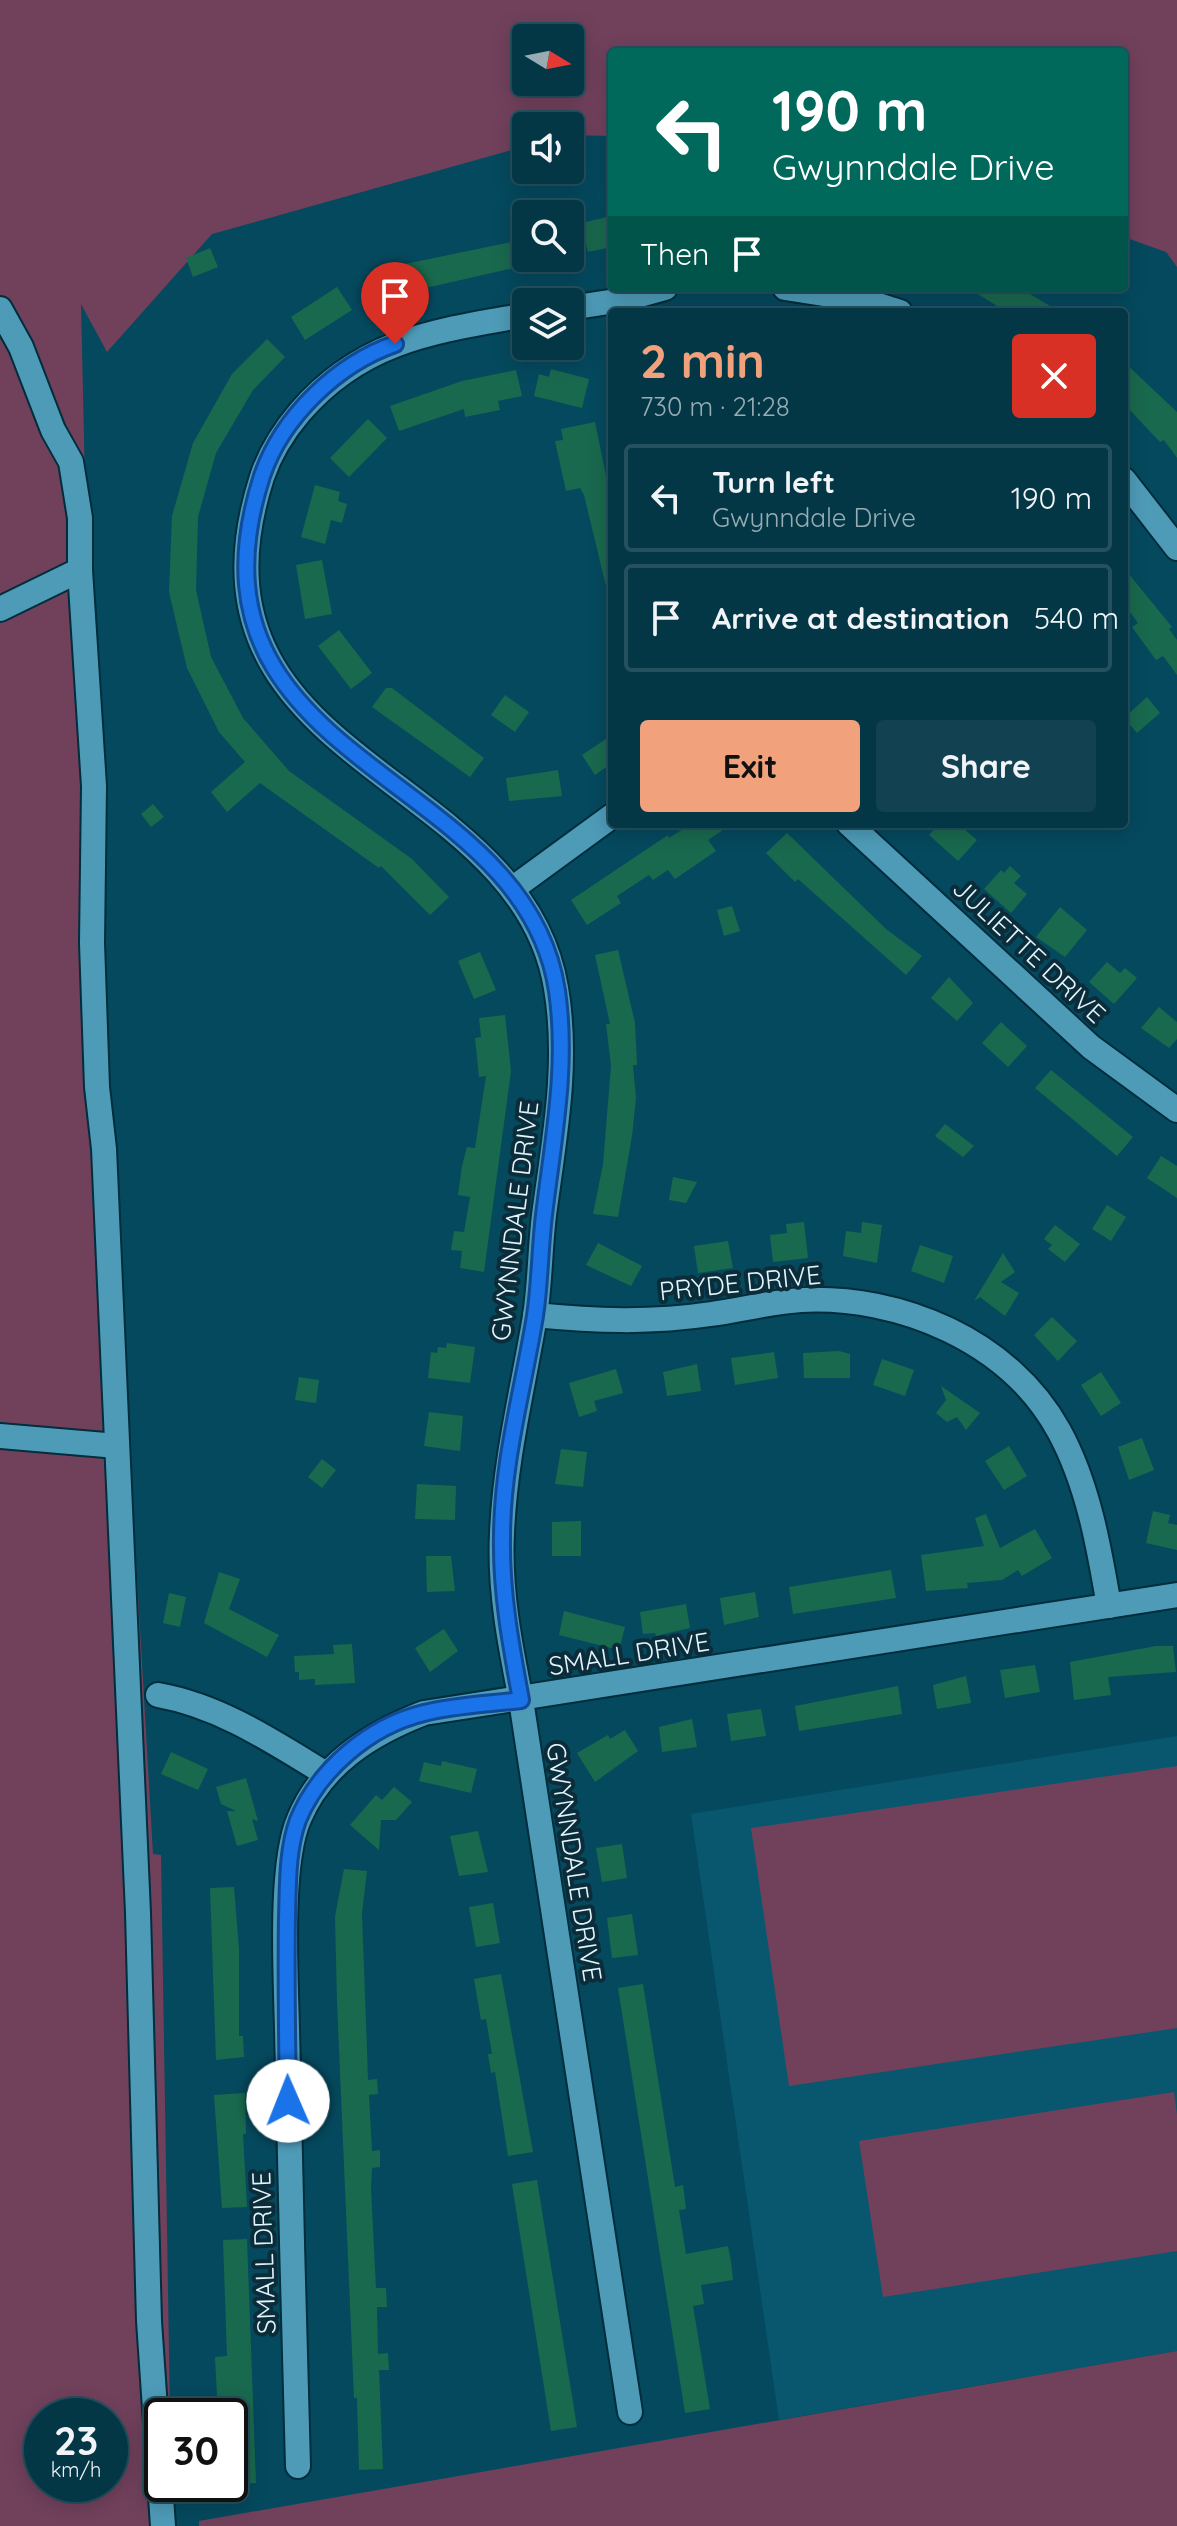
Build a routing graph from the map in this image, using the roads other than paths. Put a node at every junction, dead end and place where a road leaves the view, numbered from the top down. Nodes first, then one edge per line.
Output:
1 (656, 292) edge
2 (811, 292) edge
3 (623, 306) edge
4 (584, 307) edge
5 (887, 308) edge
6 (0, 309) edge
7 (512, 318) edge
8 (1128, 485) edge
9 (1177, 548) edge
10 (80, 570) junction
11 (0, 609) edge
12 (608, 819) edge
13 (853, 828) edge
14 (512, 889) junction
15 (1177, 1110) edge
16 (535, 1315) junction
17 (0, 1436) edge
18 (117, 1446) junction
19 (1177, 1595) edge
20 (1109, 1606) junction
21 (158, 1695) dead end
22 (521, 1700) junction
23 (326, 1774) junction
24 (630, 2412) dead end
25 (298, 2466) dead end
26 (163, 2526) edge

1 - 3 street
2 - 5 street
3 - 4 street
6 - 10 street
7 - 14 street, GWYNNDALE DRIVE
8 - 9 street
10 - 11 street
10 - 18 street
12 - 14 street
13 - 15 street, JULIETTE DRIVE
14 - 16 street, GWYNNDALE DRIVE
16 - 20 street, PRYDE DRIVE
16 - 22 street, GWYNNDALE DRIVE
17 - 18 street
18 - 26 street
19 - 20 street, SMALL DRIVE
20 - 22 street, SMALL DRIVE
21 - 23 street
22 - 23 street, SMALL DRIVE
22 - 24 street, GWYNNDALE DRIVE
23 - 25 street, SMALL DRIVE

